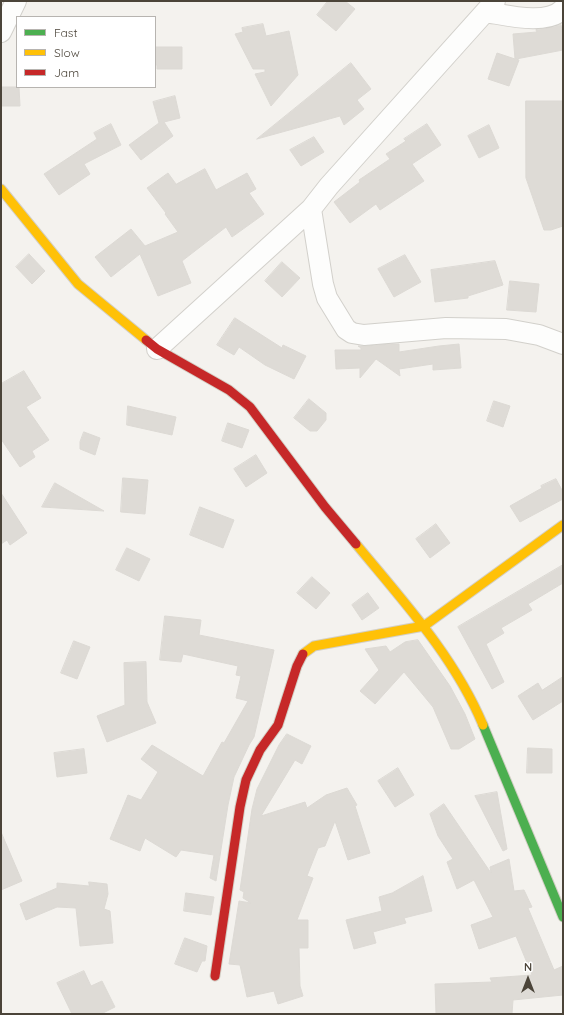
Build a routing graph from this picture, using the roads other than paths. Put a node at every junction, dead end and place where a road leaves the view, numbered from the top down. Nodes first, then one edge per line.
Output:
1 (16, 1) edge
2 (490, 6) edge
3 (563, 9) edge
4 (1, 32) edge
5 (1, 189) edge
6 (310, 209) junction
7 (563, 344) edge
8 (157, 349) junction
9 (563, 525) edge
10 (424, 626) junction
11 (563, 917) edge
12 (215, 976) dead end

1 - 4 street
2 - 3 street
2 - 6 street
5 - 8 street
6 - 7 street
6 - 8 street
8 - 10 street
9 - 10 street
10 - 11 street
10 - 12 street

